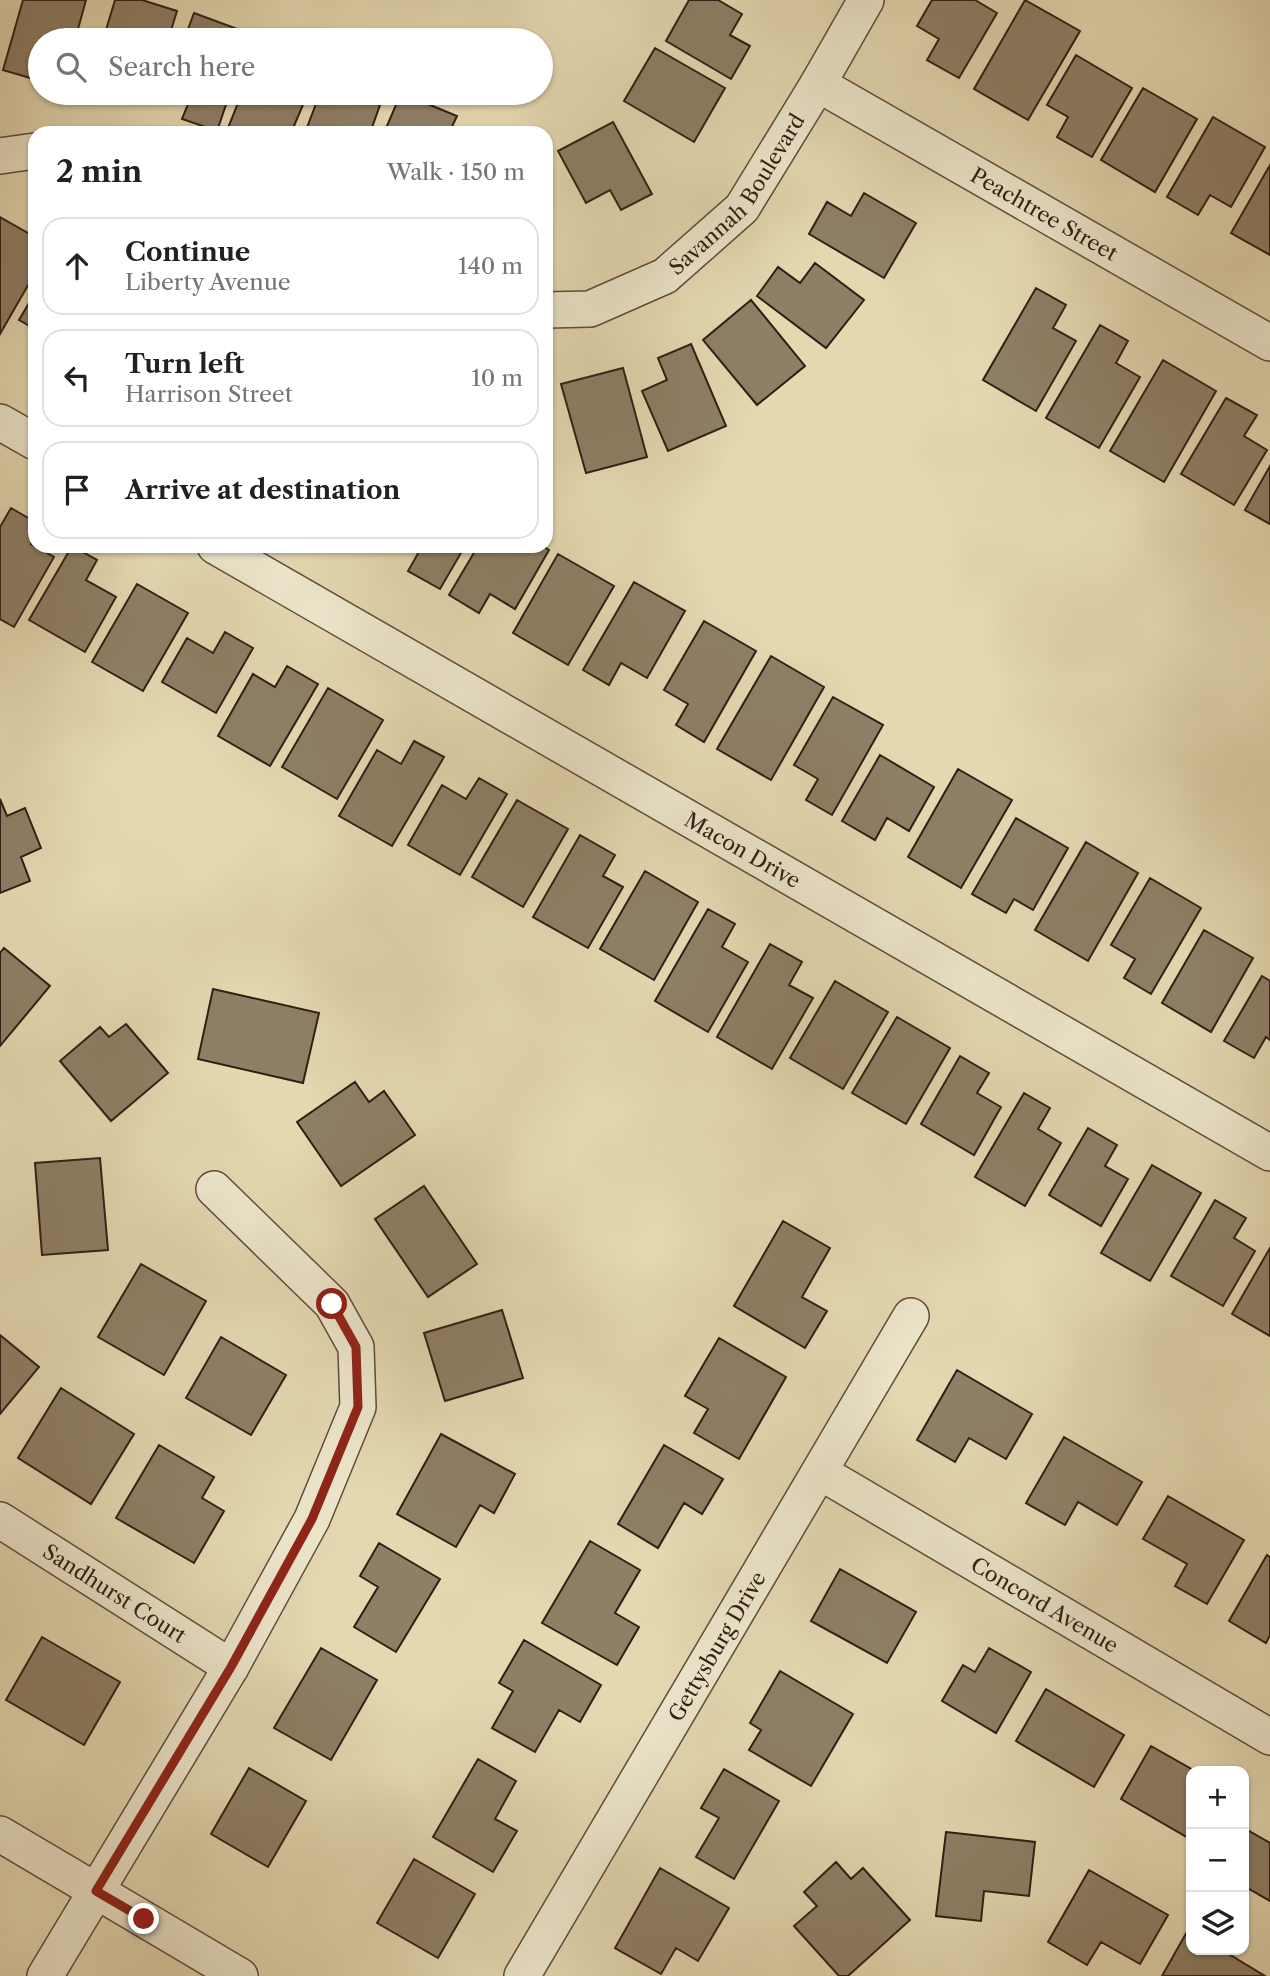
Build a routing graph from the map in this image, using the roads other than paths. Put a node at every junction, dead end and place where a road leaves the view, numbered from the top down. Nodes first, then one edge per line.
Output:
1 (866, 0) edge
2 (818, 84) junction
3 (28, 152) edge
4 (0, 156) edge
5 (553, 310) edge
6 (1270, 343) edge
7 (0, 422) edge
8 (28, 438) edge
9 (227, 553) edge
10 (1270, 1153) edge
11 (214, 1188) dead end
12 (911, 1316) dead end
13 (820, 1472) junction
14 (0, 1520) edge
15 (231, 1667) junction
16 (1270, 1737) edge
17 (0, 1834) edge
18 (96, 1891) junction
19 (45, 1976) edge
20 (240, 1976) edge
21 (522, 1976) edge

1 - 2 street, Savannah Boulevard
2 - 5 street, Savannah Boulevard
2 - 6 street, Peachtree Street
3 - 4 street
7 - 8 street
9 - 10 street, Macon Drive
11 - 15 street
12 - 13 street, Gettysburg Drive
13 - 16 street, Concord Avenue
13 - 21 street, Gettysburg Drive
14 - 15 street, Sandhurst Court
15 - 18 street
17 - 18 street
18 - 19 street
18 - 20 street

